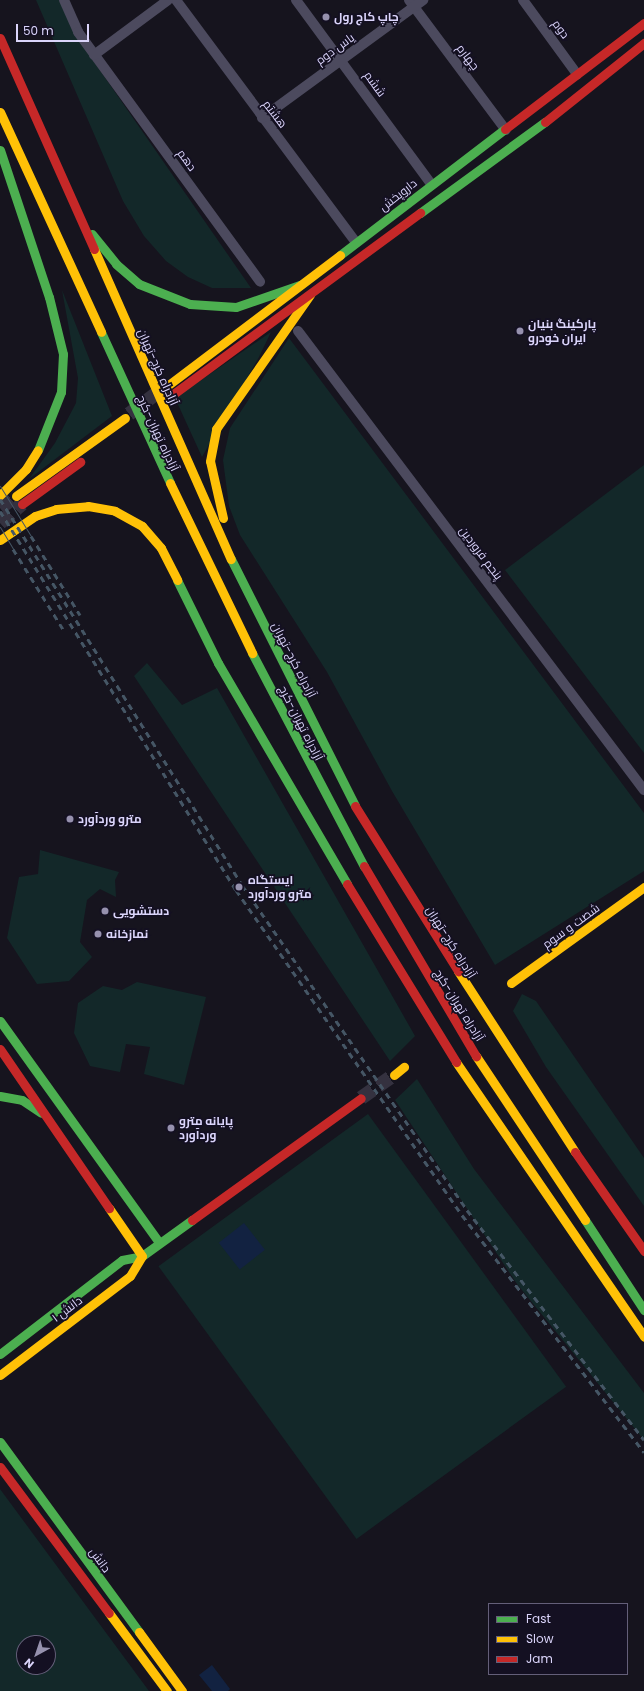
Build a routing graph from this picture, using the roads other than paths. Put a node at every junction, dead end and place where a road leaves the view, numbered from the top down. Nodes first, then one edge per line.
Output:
1 (64, 0) edge
2 (168, 0) edge
3 (176, 0) edge
4 (296, 0) edge
5 (423, 0) edge
6 (523, 0) edge
7 (412, 3) edge
8 (644, 23) edge
9 (0, 38) edge
10 (644, 43) edge
11 (94, 54) junction
12 (341, 60) junction
13 (577, 74) junction
14 (550, 96) junction
15 (0, 112) edge
16 (557, 113) junction
17 (262, 118) junction
18 (506, 130) junction
19 (0, 150) edge
20 (431, 184) junction
21 (66, 193) junction
22 (356, 242) junction
23 (260, 282) dead end
24 (300, 285) junction
25 (310, 295) junction
26 (298, 331) dead end
27 (167, 386) tunnel mouth
28 (172, 395) tunnel mouth
29 (0, 495) edge
30 (16, 496) tunnel mouth
31 (22, 504) tunnel mouth
32 (0, 540) edge
33 (241, 581) junction
34 (644, 790) edge
35 (644, 887) edge
36 (511, 983) dead end
37 (0, 1020) edge
38 (4, 1034) edge
39 (16, 1043) junction
40 (2, 1056) edge
41 (404, 1067) dead end
42 (394, 1074) tunnel mouth
43 (0, 1096) edge
44 (361, 1098) tunnel mouth
45 (47, 1117) junction
46 (158, 1242) junction
47 (644, 1251) edge
48 (142, 1256) junction
49 (644, 1310) edge
50 (644, 1337) edge
51 (0, 1354) edge
52 (0, 1375) edge
53 (0, 1442) edge
54 (0, 1467) edge
55 (167, 1691) edge
56 (182, 1691) edge

1 - 11 street, دهم
2 - 11 street
3 - 17 street, هشتم
4 - 12 street, ششم
5 - 7 street, یاس دوم
6 - 13 street, دوم
7 - 12 street, یاس دوم
7 - 18 street, چهارم
8 - 13 main road, داروپخش
9 - 21 main road, آزادراه کرج-تهران
10 - 16 main road
11 - 23 street, دهم
12 - 17 street, یاس دوم
12 - 20 street, ششم
13 - 14 main road, داروپخش
14 - 16 main road
14 - 18 main road, داروپخش
15 - 49 main road, آزادراه تهران-کرج
16 - 25 main road
17 - 22 street, هشتم
18 - 20 main road, داروپخش
19 - 29 main road
20 - 22 main road, داروپخش
21 - 24 main road
21 - 33 main road, آزادراه کرج-تهران
22 - 24 main road, داروپخش
24 - 27 main road, داروپخش
25 - 28 main road
25 - 33 main road
26 - 34 street, پنجم فروردین
30 - 31 main road
32 - 50 main road
33 - 47 main road, آزادراه کرج-تهران
35 - 36 main road, شصت و سوم
37 - 38 main road
38 - 39 main road
39 - 40 main road
39 - 46 main road
40 - 45 main road
41 - 42 main road
43 - 45 main road
44 - 46 main road, دانش ۱
45 - 48 main road
46 - 48 main road, دانش ۱
48 - 51 main road, دانش ۱
48 - 52 main road, دانش ۱
53 - 56 main road, دانش
54 - 55 main road, دانش

